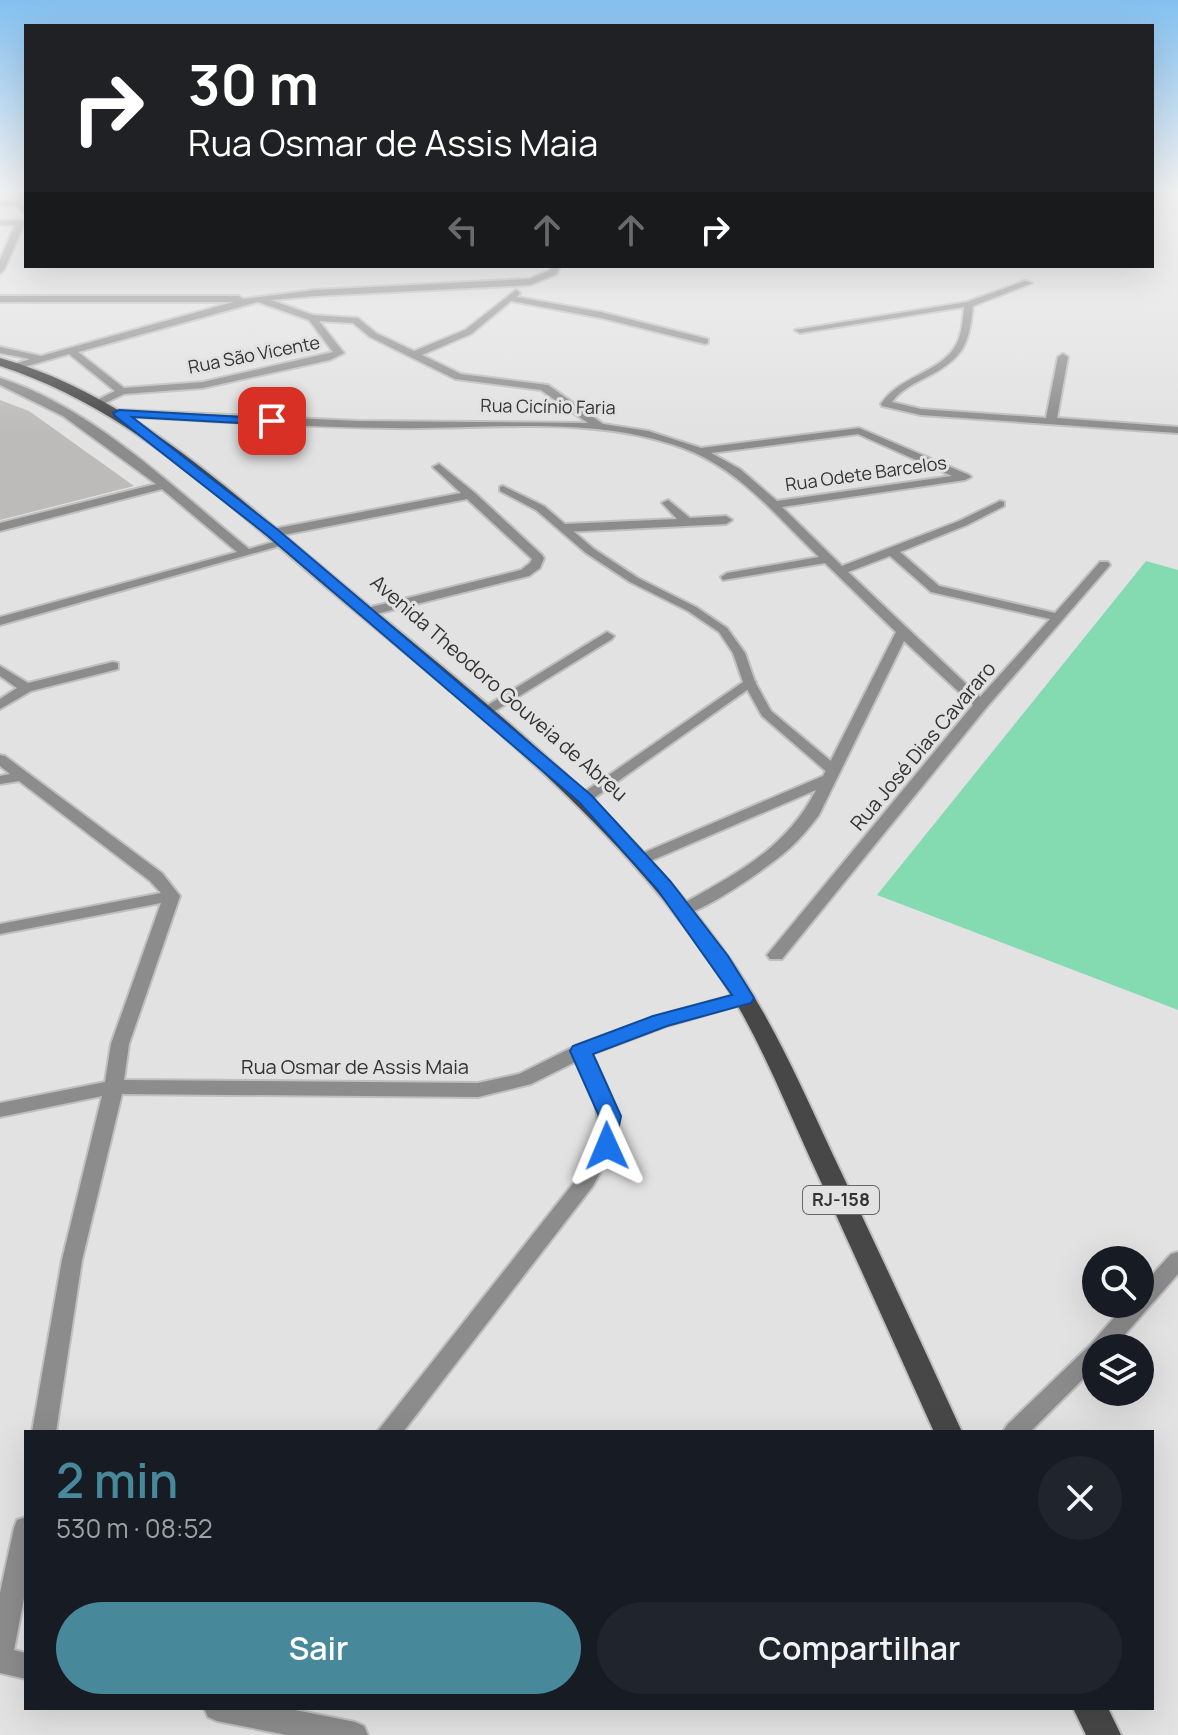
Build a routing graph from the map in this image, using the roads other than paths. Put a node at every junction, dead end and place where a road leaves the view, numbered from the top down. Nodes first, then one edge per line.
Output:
1 (555, 270) edge
2 (530, 282) junction
3 (1028, 283) dead end
4 (509, 298) junction
5 (0, 299) edge
6 (254, 300) junction
7 (969, 304) junction
8 (312, 318) junction
9 (800, 330) dead end
10 (705, 341) dead end
11 (0, 350) edge
12 (71, 351) junction
13 (414, 355) junction
14 (1063, 357) dead end
15 (38, 358) junction
16 (0, 362) edge
17 (17, 366) junction
18 (0, 381) edge
19 (25, 390) junction
20 (122, 391) junction
21 (0, 395) edge
22 (101, 402) junction
23 (119, 413) junction
24 (1051, 421) junction
25 (598, 425) junction
26 (1178, 430) edge
27 (702, 451) junction
28 (439, 467) dead end
29 (160, 486) junction
30 (503, 489) dead end
31 (471, 495) junction
32 (668, 503) dead end
33 (1000, 504) dead end
34 (773, 505) junction
35 (726, 520) dead end
36 (687, 522) junction
37 (0, 527) edge
38 (565, 528) junction
39 (278, 538) junction
40 (892, 551) junction
41 (246, 553) junction
42 (828, 559) junction
43 (1104, 565) dead end
44 (840, 571) junction
45 (727, 577) dead end
46 (368, 612) junction
47 (1058, 617) junction
48 (0, 621) edge
49 (901, 634) junction
50 (607, 636) dead end
51 (113, 666) dead end
52 (0, 670) edge
53 (749, 682) junction
54 (26, 688) junction
55 (0, 705) edge
56 (981, 705) junction
57 (485, 711) junction
58 (0, 759) edge
59 (829, 775) junction
60 (21, 776) junction
61 (0, 780) edge
62 (585, 798) junction
63 (642, 859) junction
64 (172, 896) junction
65 (683, 911) junction
66 (0, 929) edge
67 (776, 955) dead end
68 (744, 998) junction
69 (581, 1051) junction
70 (114, 1087) junction
71 (0, 1110) edge
72 (1178, 1260) edge
73 (1154, 1288) edge
74 (1127, 1318) edge
75 (1113, 1334) edge
76 (1082, 1366) edge
77 (44, 1430) edge
78 (391, 1430) edge
79 (947, 1430) edge
80 (1017, 1430) edge
81 (24, 1546) edge
82 (18, 1601) edge
83 (0, 1657) edge
84 (24, 1665) edge
85 (227, 1710) edge
86 (1091, 1710) edge
87 (355, 1735) edge
88 (1104, 1735) edge

1 - 2 street
2 - 4 street
2 - 6 street
3 - 7 street
4 - 10 street
4 - 13 street
5 - 6 street, Rua São Vicente
6 - 8 street, Rua São Vicente
6 - 12 street
7 - 9 street
7 - 24 street
8 - 13 street
8 - 20 street, Rua São Vicente
11 - 15 street
12 - 15 street
12 - 20 street
13 - 25 street
14 - 24 street
15 - 17 street
16 - 17 main road, Avenida Theodoro Gouveia de Abreu / RJ-158
17 - 22 main road, Avenida Theodoro Gouveia de Abreu / RJ-158
18 - 19 street
19 - 21 street
19 - 29 street
20 - 22 street
22 - 23 main road, Avenida Theodoro Gouveia de Abreu / RJ-158
23 - 25 street, Rua Cicínio Faria
23 - 39 main road, Avenida Theodoro Gouveia de Abreu / RJ-158
24 - 26 street
25 - 27 street, Rua Cicínio Faria
27 - 34 street, Rua Cicínio Faria
27 - 34 street, Rua Odete Barcelos
28 - 31 street
29 - 37 street
29 - 41 street
30 - 38 lane
31 - 39 street
31 - 46 street
32 - 36 street
33 - 40 street
34 - 42 street, Rua Cicínio Faria
35 - 36 street
36 - 38 street
38 - 53 lane
39 - 41 street
39 - 46 main road, Avenida Theodoro Gouveia de Abreu / RJ-158
40 - 44 street
40 - 47 street
41 - 48 street
42 - 44 street, Rua Cicínio Faria
42 - 45 street
43 - 47 street, Rua José Dias Cavararo
44 - 49 street, Rua Cicínio Faria
46 - 57 main road, Avenida Theodoro Gouveia de Abreu / RJ-158
47 - 56 street, Rua José Dias Cavararo
49 - 56 street, Rua Cicínio Faria
49 - 59 street
50 - 57 street
51 - 54 street
52 - 54 street
53 - 59 lane
53 - 62 street
54 - 55 street
56 - 67 street, Rua José Dias Cavararo
57 - 62 main road, Avenida Theodoro Gouveia de Abreu / RJ-158
58 - 60 street
59 - 63 street
59 - 65 street
60 - 61 street
60 - 64 street
62 - 63 main road, Avenida Theodoro Gouveia de Abreu / RJ-158
63 - 65 main road, Avenida Theodoro Gouveia de Abreu / RJ-158
64 - 66 street
64 - 70 street
65 - 68 main road, Avenida Theodoro Gouveia de Abreu / RJ-158
68 - 69 street, Rua Osmar de Assis Maia
68 - 79 main road, Avenida Theodoro Gouveia de Abreu / RJ-158
69 - 70 street, Rua Osmar de Assis Maia
69 - 78 street
70 - 71 street, Rua Osmar de Assis Maia
70 - 77 street
72 - 73 street
74 - 75 street
76 - 80 street
81 - 82 street
82 - 83 street
83 - 84 street
85 - 87 street
86 - 88 main road

